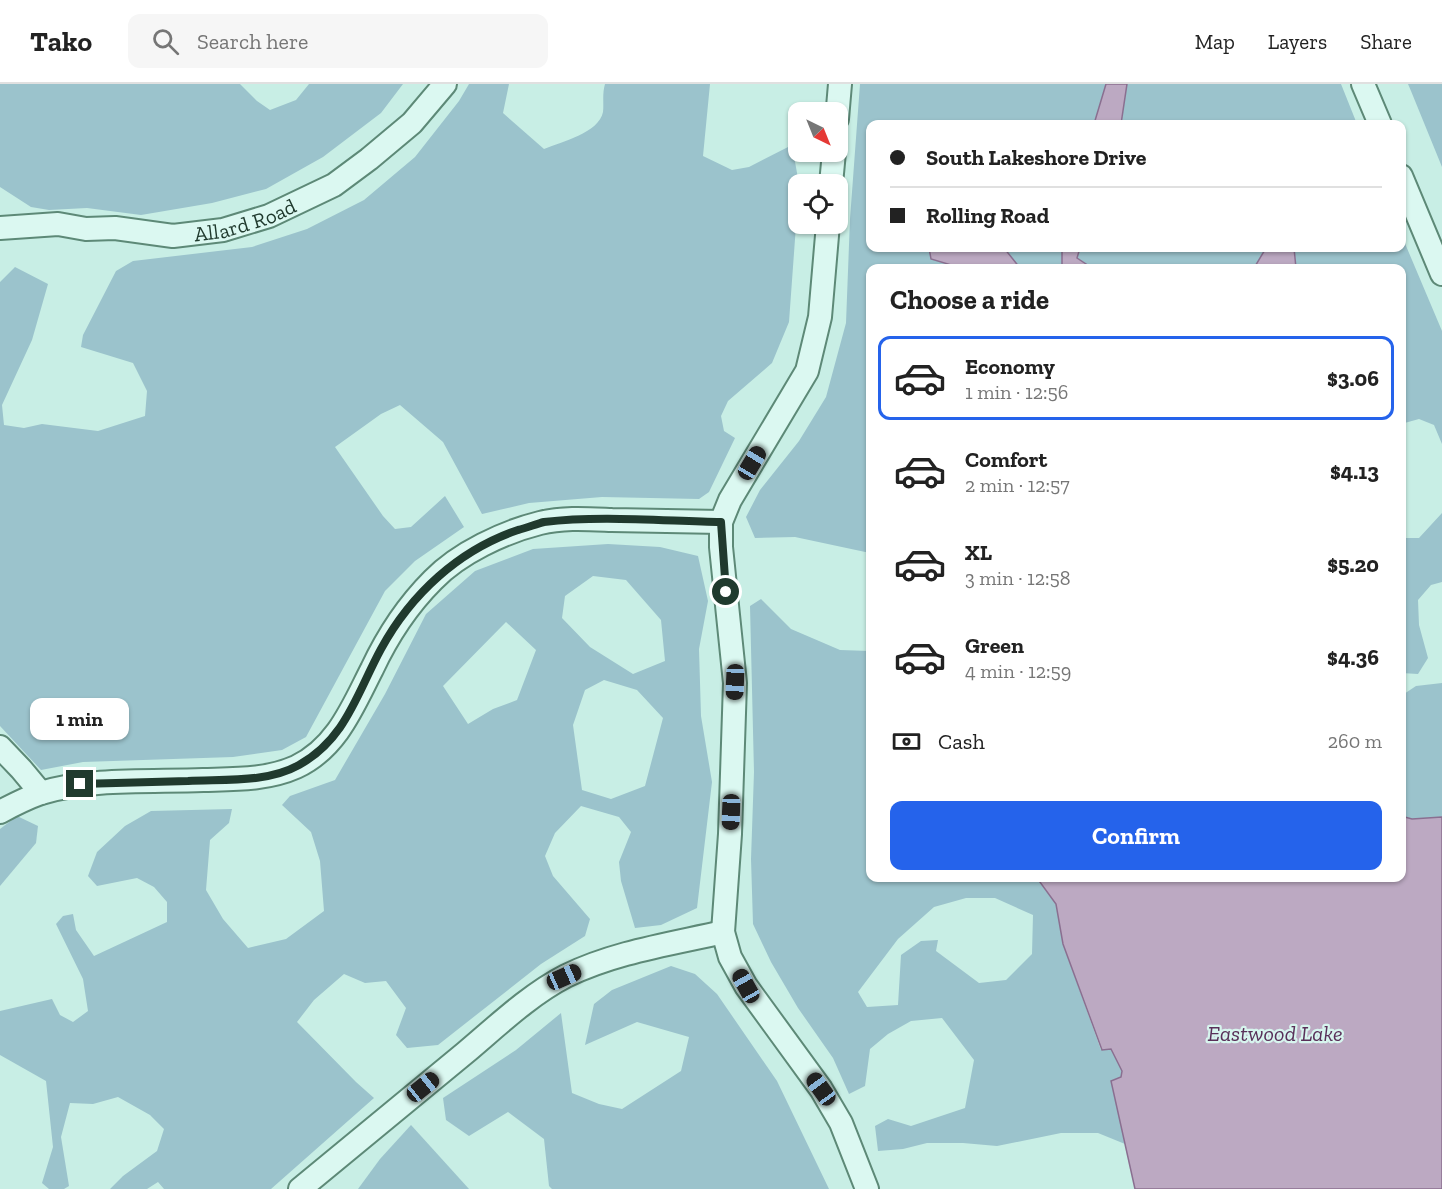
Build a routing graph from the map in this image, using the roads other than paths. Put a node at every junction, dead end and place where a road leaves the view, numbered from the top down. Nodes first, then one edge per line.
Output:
1 (445, 84) edge
2 (840, 84) edge
3 (1363, 84) edge
4 (838, 102) edge
5 (1378, 120) edge
6 (1406, 188) edge
7 (0, 228) edge
8 (827, 234) edge
9 (1442, 274) edge
10 (721, 522) junction
11 (0, 747) edge
12 (41, 793) junction
13 (0, 812) edge
14 (723, 932) junction
15 (300, 1189) edge
16 (867, 1189) edge

1 - 7 street, Allard Road
2 - 4 street
3 - 5 street
6 - 9 street
8 - 10 street
10 - 12 street
10 - 14 street
11 - 12 street
12 - 13 street
14 - 15 street
14 - 16 street

